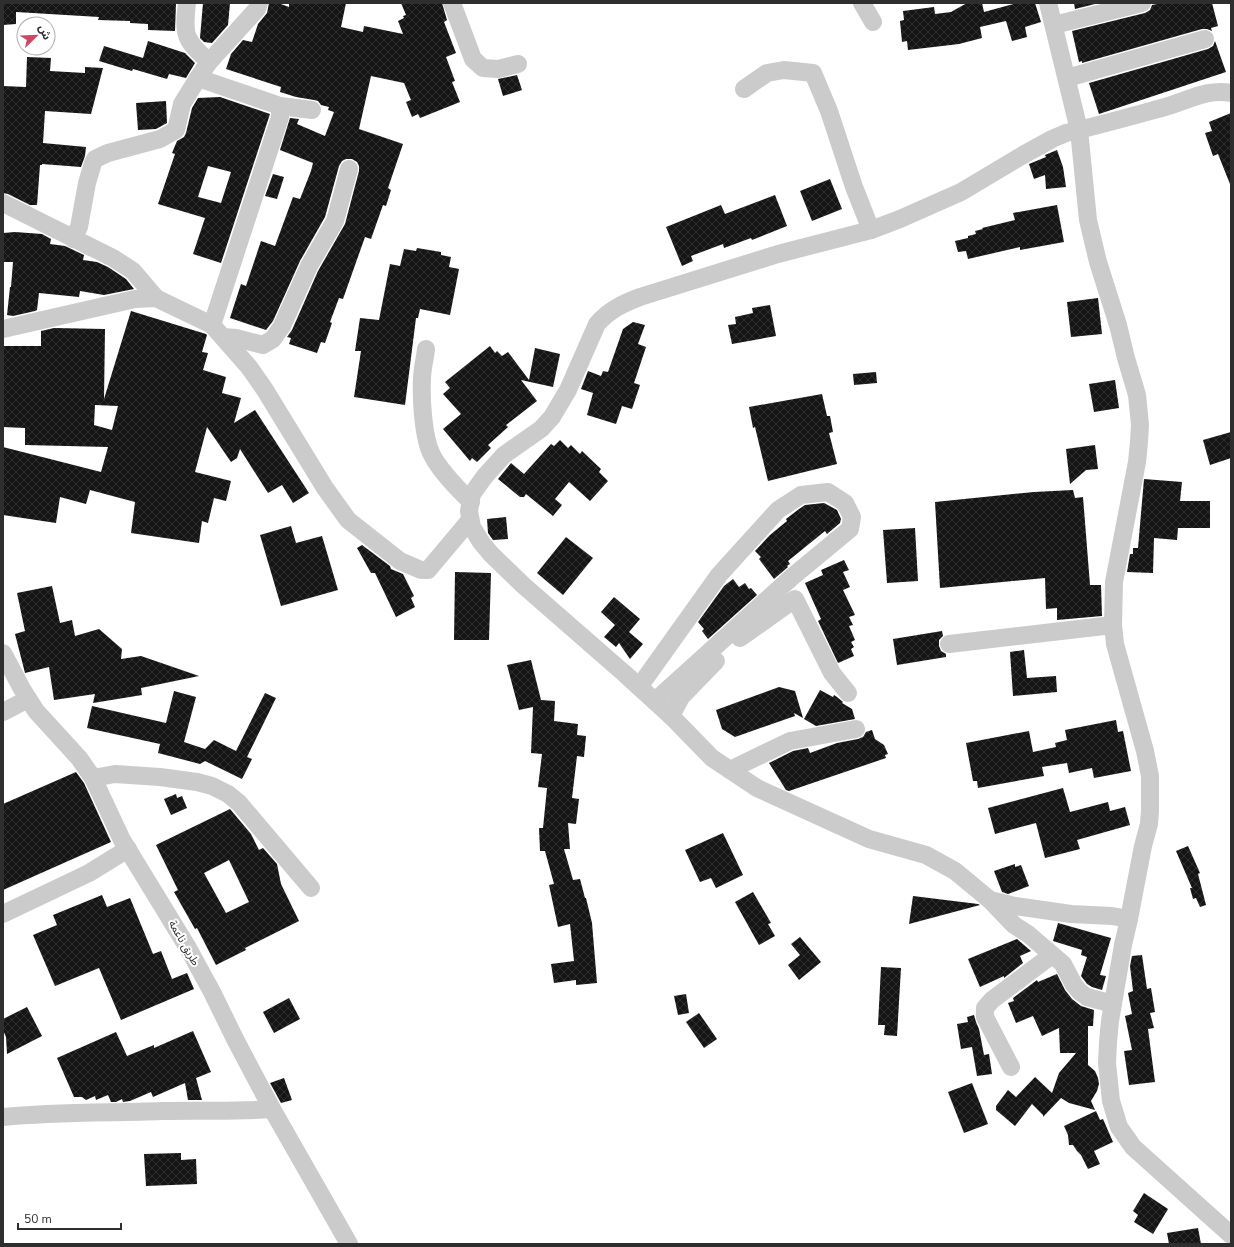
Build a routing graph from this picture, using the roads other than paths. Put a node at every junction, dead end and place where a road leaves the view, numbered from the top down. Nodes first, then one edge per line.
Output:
1 (187, 3) edge
2 (259, 3) edge
3 (452, 3) edge
4 (862, 3) edge
5 (1048, 3) edge
6 (1142, 3) edge
7 (873, 22) dead end
8 (1054, 25) junction
9 (1205, 39) dead end
10 (209, 62) junction
11 (518, 64) dead end
12 (198, 78) junction
13 (1067, 78) junction
14 (744, 89) dead end
15 (1231, 93) edge
16 (280, 106) junction
17 (312, 110) dead end
18 (1079, 130) junction
19 (349, 169) dead end
20 (3, 204) edge
21 (871, 230) junction
22 (74, 239) junction
23 (156, 298) junction
24 (3, 329) edge
25 (217, 331) junction
26 (426, 349) dead end
27 (470, 511) junction
28 (1113, 625) junction
29 (949, 644) dead end
30 (3, 653) edge
31 (3, 680) edge
32 (639, 687) junction
33 (848, 693) dead end
34 (24, 701) junction
35 (655, 701) junction
36 (3, 712) edge
37 (671, 716) junction
38 (856, 729) dead end
39 (730, 770) junction
40 (93, 778) junction
41 (128, 849) junction
42 (311, 888) dead end
43 (990, 900) junction
44 (3, 914) edge
45 (1129, 919) junction
46 (1052, 955) junction
47 (1113, 1004) junction
48 (1011, 1067) dead end
49 (272, 1109) junction
50 (3, 1117) edge
51 (1231, 1235) edge
52 (349, 1244) edge

1 - 10 street
2 - 10 street
3 - 11 street
4 - 7 street
5 - 8 street
6 - 8 street
8 - 13 street
9 - 13 street
10 - 12 street
12 - 16 street
12 - 22 street
13 - 18 street
14 - 21 street
15 - 18 street
16 - 17 street
16 - 25 street
18 - 21 street
18 - 28 street
19 - 25 street
20 - 22 street
21 - 27 street
22 - 23 street
23 - 24 street
23 - 25 street
25 - 27 street
26 - 27 street
27 - 32 street
28 - 29 street
28 - 45 street
30 - 34 street, طريق ناعمة
31 - 34 street
32 - 35 street
32 - 35 street
33 - 37 street
34 - 36 street
34 - 40 street, طريق ناعمة
35 - 37 street
37 - 39 street
38 - 39 street
39 - 43 street
40 - 41 street, طريق ناعمة
40 - 42 street
41 - 44 street
41 - 49 street, طريق ناعمة
43 - 45 street
43 - 46 street
45 - 47 street
46 - 47 street
46 - 48 street
47 - 51 street
49 - 50 street
49 - 52 street, طريق ناعمة

